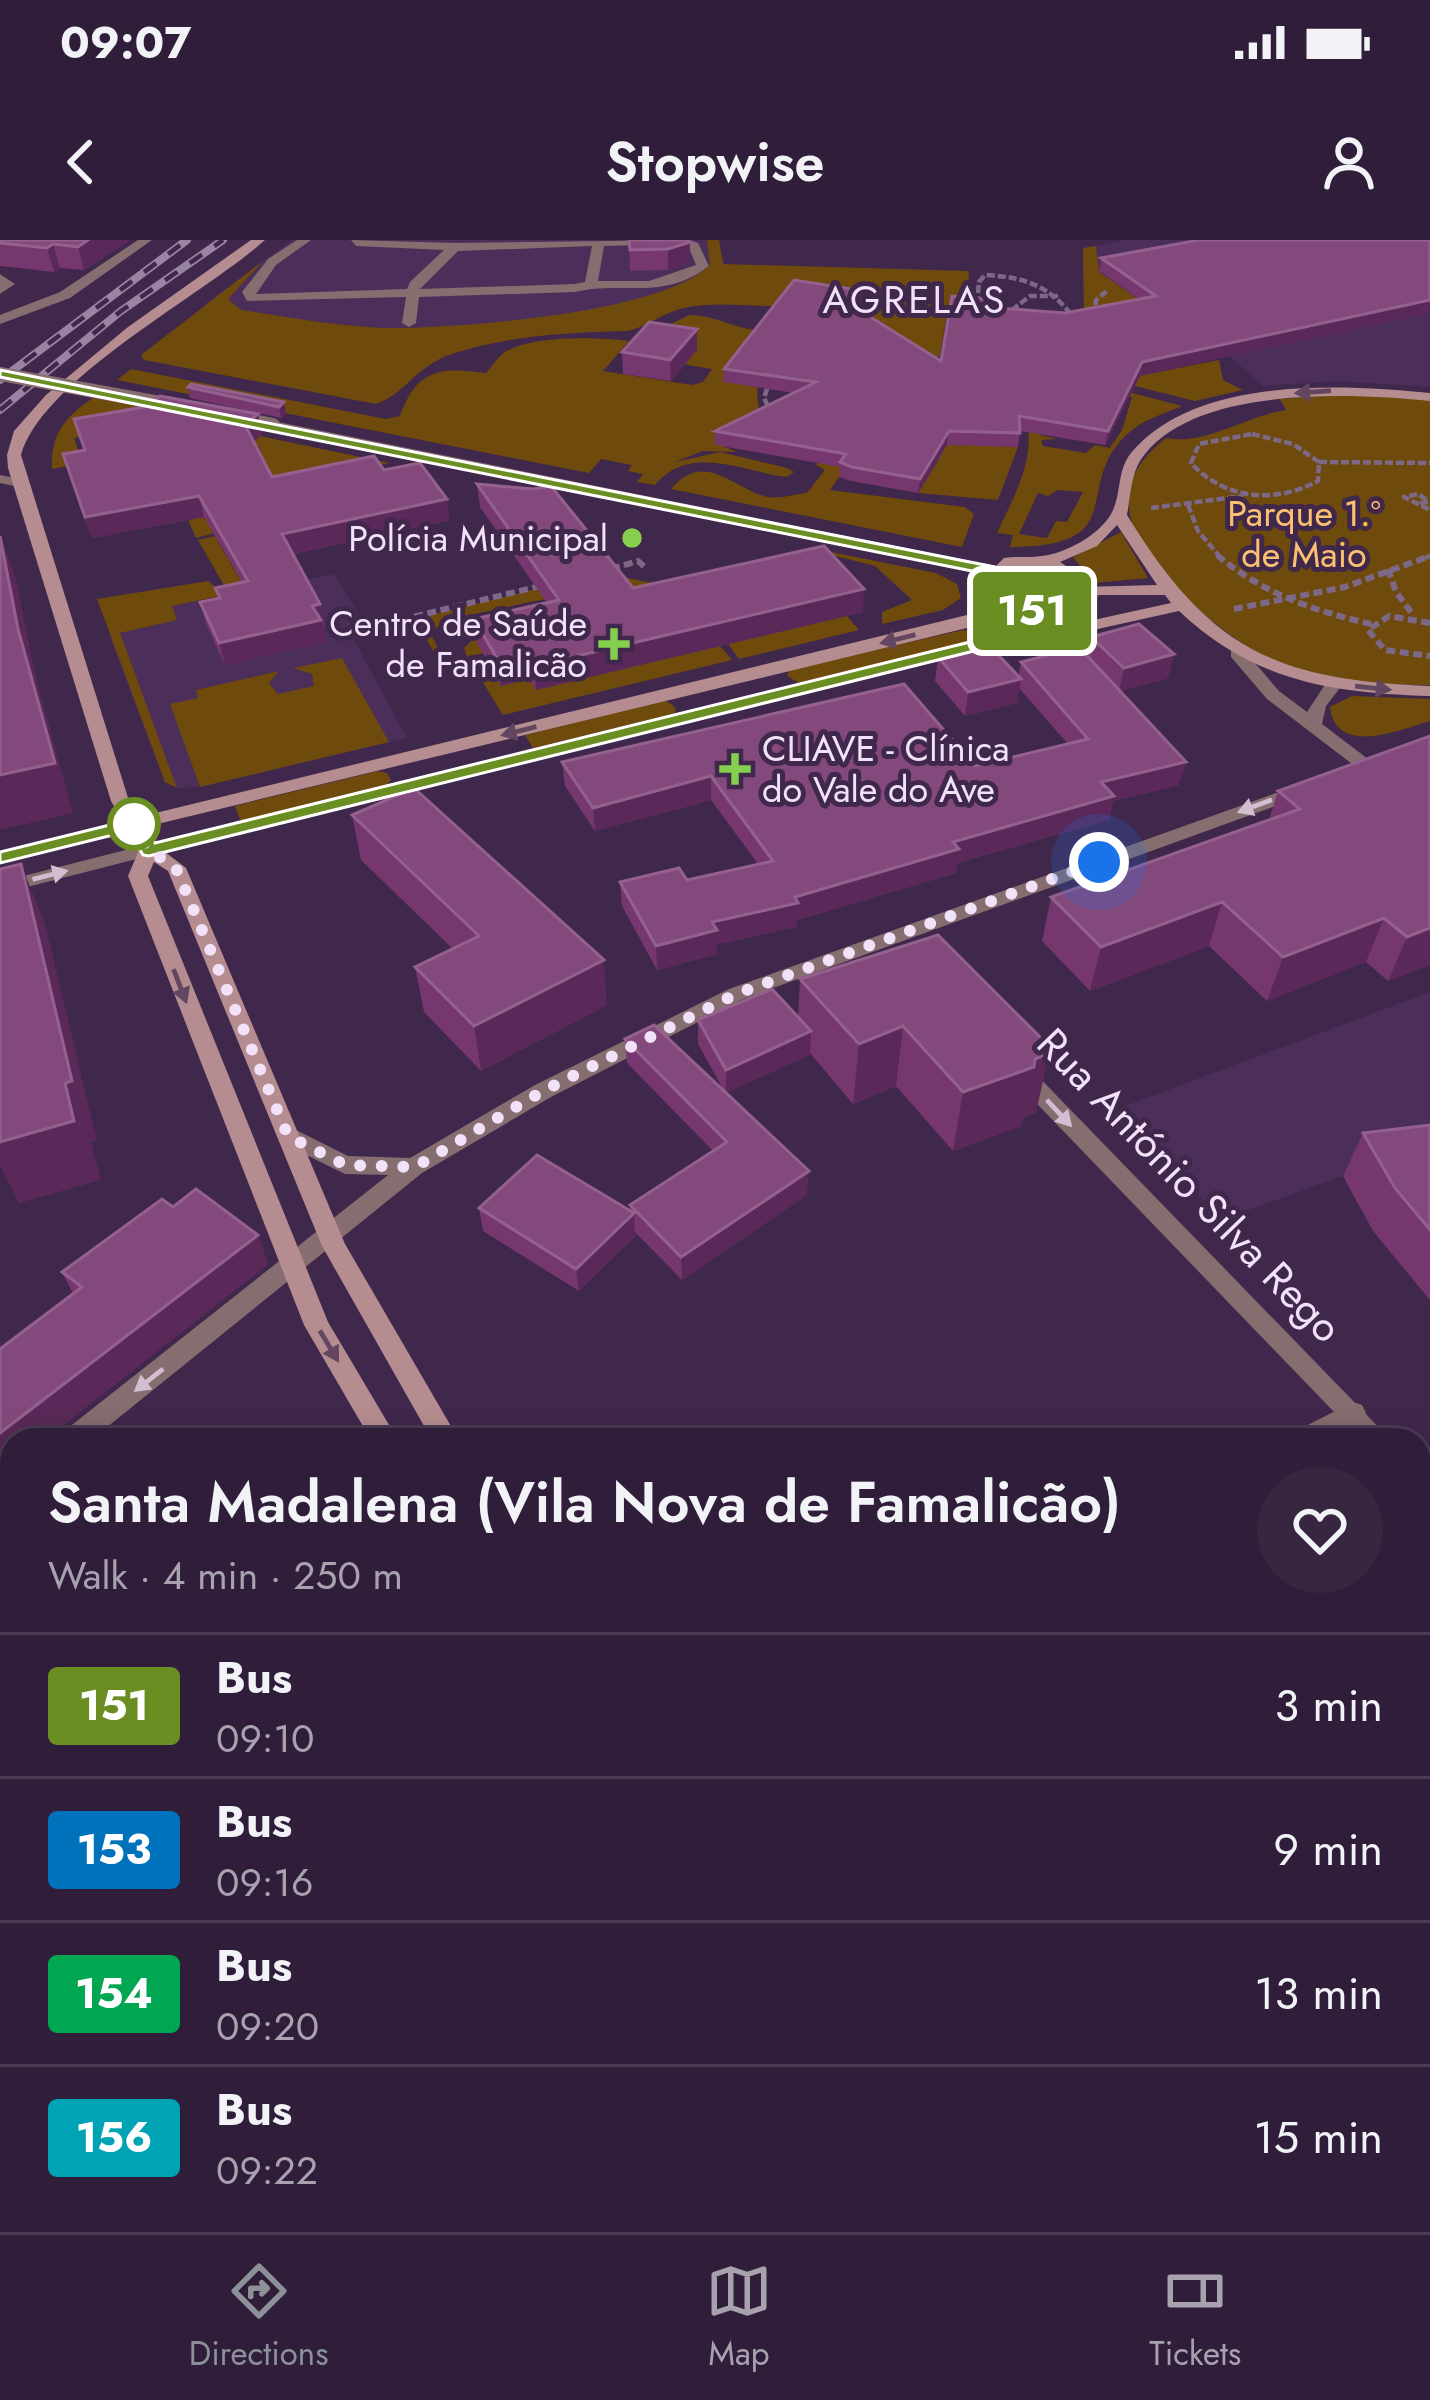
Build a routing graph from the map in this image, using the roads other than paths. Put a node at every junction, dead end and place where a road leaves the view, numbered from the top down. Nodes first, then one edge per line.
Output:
1 (146, 240) edge
2 (259, 240) edge
3 (305, 240) edge
4 (599, 241) edge
5 (356, 242) edge
6 (690, 242) edge
7 (458, 244) edge
8 (0, 278) edge
9 (591, 284) junction
10 (0, 290) edge
11 (411, 292) junction
12 (0, 320) edge
13 (409, 323) dead end
14 (0, 374) edge
15 (1430, 397) edge
16 (7, 456) edge
17 (0, 479) edge
18 (20, 483) junction
19 (1119, 514) junction
20 (1048, 561) junction
21 (995, 571) junction
22 (1166, 590) junction
23 (1000, 591) junction
24 (1072, 594) junction
25 (1037, 603) junction
26 (1178, 605) junction
27 (984, 644) junction
28 (1237, 653) junction
29 (760, 672) junction
30 (1334, 684) junction
31 (694, 688) junction
32 (1430, 691) edge
33 (778, 694) junction
34 (711, 711) junction
35 (1313, 724) junction
36 (468, 743) junction
37 (1430, 743) edge
38 (403, 759) junction
39 (483, 767) junction
40 (1346, 774) junction
41 (416, 784) junction
42 (208, 836) junction
43 (142, 837) junction
44 (0, 857) edge
45 (100, 863) junction
46 (176, 868) junction
47 (139, 876) junction
48 (0, 888) edge
49 (1003, 1054) edge
50 (288, 1136) junction
51 (415, 1167) junction
52 (331, 1240) junction
53 (292, 1264) junction
54 (1353, 1413) junction
55 (87, 1428) edge
56 (378, 1428) edge
57 (439, 1428) edge
58 (1326, 1428) edge
59 (1367, 1428) edge

1 - 12 street
2 - 16 main road
3 - 11 street
4 - 6 street
4 - 7 street
4 - 9 street
5 - 7 street
6 - 9 street
7 - 11 street
8 - 10 street
9 - 11 street
11 - 13 street
14 - 21 street, bridge
15 -> 19 main road
16 - 18 main road
17 - 18 street
18 - 43 main road
19 - 20 main road
19 - 22 main road
20 - 21 main road
20 - 24 main road
21 - 23 main road
22 - 24 main road
22 - 26 main road
23 - 25 main road
23 -> 29 main road
24 - 25 main road
25 - 27 main road
26 - 27 main road
26 - 28 main road
27 - 33 main road
28 - 30 main road
28 - 35 street
29 - 31 main road
29 - 33 main road
30 -> 32 main road
30 - 35 street
31 - 34 main road
31 -> 36 main road
33 - 34 main road
34 - 39 main road
35 - 40 street
36 - 38 main road
36 - 39 main road
37 - 40 street
38 - 41 main road
38 - 43 main road
39 - 41 main road
40 -> 51 street
41 - 42 main road
42 - 43 main road
42 - 46 main road
43 - 44 street
43 - 45 street
43 - 46 main road
43 - 47 main road
45 - 47 street
48 -> 45 street
46 - 50 main road
47 -> 53 main road
49 -> 54 street, Rua António Silva Rego
50 - 51 street
50 - 52 main road
51 - 52 street
52 - 53 street
52 - 57 main road
53 -> 55 street
53 -> 56 main road
54 - 58 street
54 - 59 street, Rua António Silva Rego

